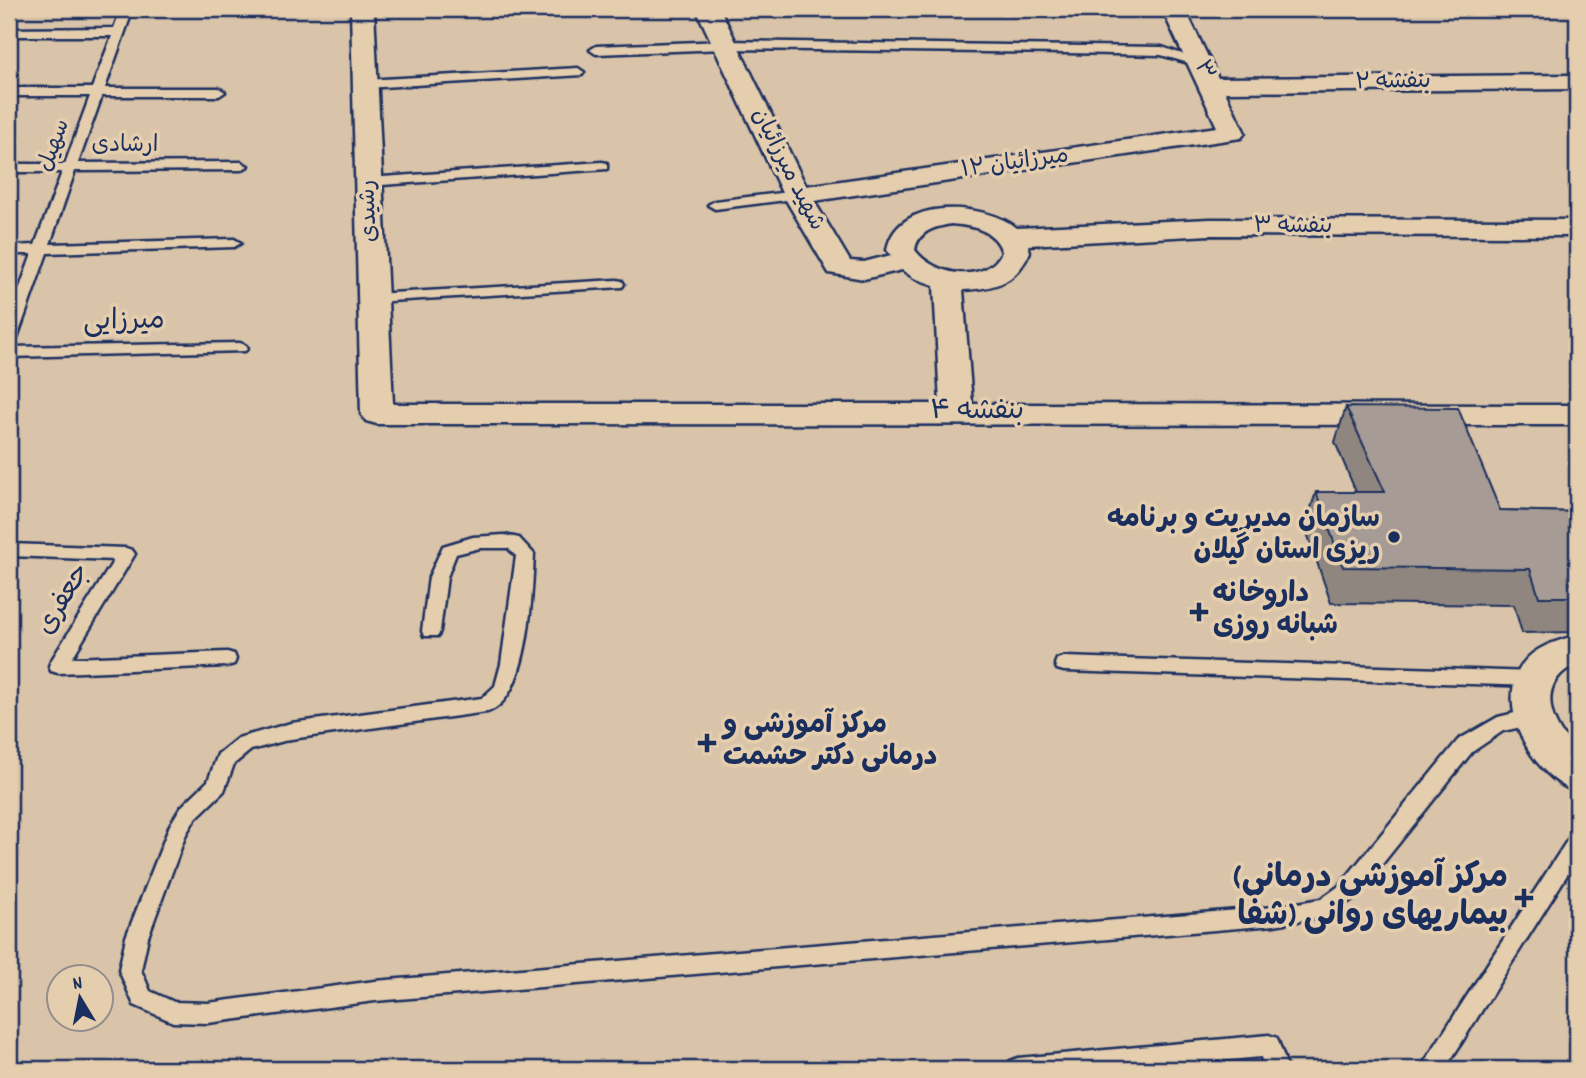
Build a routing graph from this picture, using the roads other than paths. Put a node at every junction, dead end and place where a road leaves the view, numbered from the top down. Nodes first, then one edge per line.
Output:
1 (127, 9) edge
2 (362, 9) edge
3 (708, 9) edge
4 (1174, 9) edge
5 (9, 32) edge
6 (119, 32) junction
7 (725, 45) junction
8 (596, 50) dead end
9 (1199, 62) junction
10 (578, 72) dead end
11 (1577, 82) edge
12 (365, 84) junction
13 (1209, 85) junction
14 (9, 92) edge
15 (97, 92) junction
16 (219, 92) dead end
17 (1232, 133) joint
18 (241, 166) dead end
19 (602, 166) dead end
20 (70, 167) junction
21 (9, 168) edge
22 (368, 182) junction
23 (797, 195) junction
24 (715, 205) dead end
25 (1577, 228) edge
26 (1010, 237) junction
27 (234, 243) dead end
28 (40, 249) junction
29 (9, 250) edge
30 (906, 260) junction
31 (948, 280) junction
32 (617, 284) dead end
33 (373, 298) junction
34 (9, 338) edge
35 (240, 348) dead end
36 (9, 352) edge
37 (957, 412) junction
38 (377, 414) joint
39 (1577, 415) edge
40 (9, 550) edge
41 (431, 631) dead end
42 (1577, 649) edge
43 (227, 659) dead end
44 (1064, 664) dead end
45 (1534, 679) junction
46 (1533, 718) junction
47 (1577, 776) edge
48 (1577, 842) edge
49 (1018, 1069) edge
50 (1276, 1069) edge
51 (1432, 1069) edge

1 - 6 lane, سهیل
2 - 12 street, رشیدی
3 - 7 street, شهید میرزائیان
4 - 9 street, ۳
5 - 6 lane
6 - 15 lane, سهیل
7 - 8 lane
7 - 9 lane
7 - 23 street, شهید میرزائیان
9 - 13 street, ۳
10 - 12 lane
11 - 13 street, بنفشه ۲
12 - 22 street, رشیدی
13 - 17 street, ۳
14 - 15 lane
15 - 16 lane
15 - 20 lane, سهیل
17 - 23 street, میرزائیان ۱۲
18 - 20 lane, ارشادی
19 - 22 lane
20 - 21 lane, ارشادی
20 - 28 lane, سهیل
22 - 33 street, رشیدی
23 - 24 lane
23 - 30 street, شهید میرزائیان
25 - 26 street, بنفشه ۳
26 - 30 street
26 - 31 street
27 - 28 lane
28 - 29 lane
28 - 34 lane, سهیل
30 - 31 street
31 - 37 street
32 - 33 lane
33 - 38 street, رشیدی
35 - 36 lane, میرزایی
37 - 38 street, بنفشه ۴
37 - 39 street, بنفشه ۴
40 - 43 lane, جعفری
41 - 46 lane
42 - 45 street
44 - 45 lane
45 - 46 street
46 - 47 street
48 - 51 lane
49 - 50 lane

